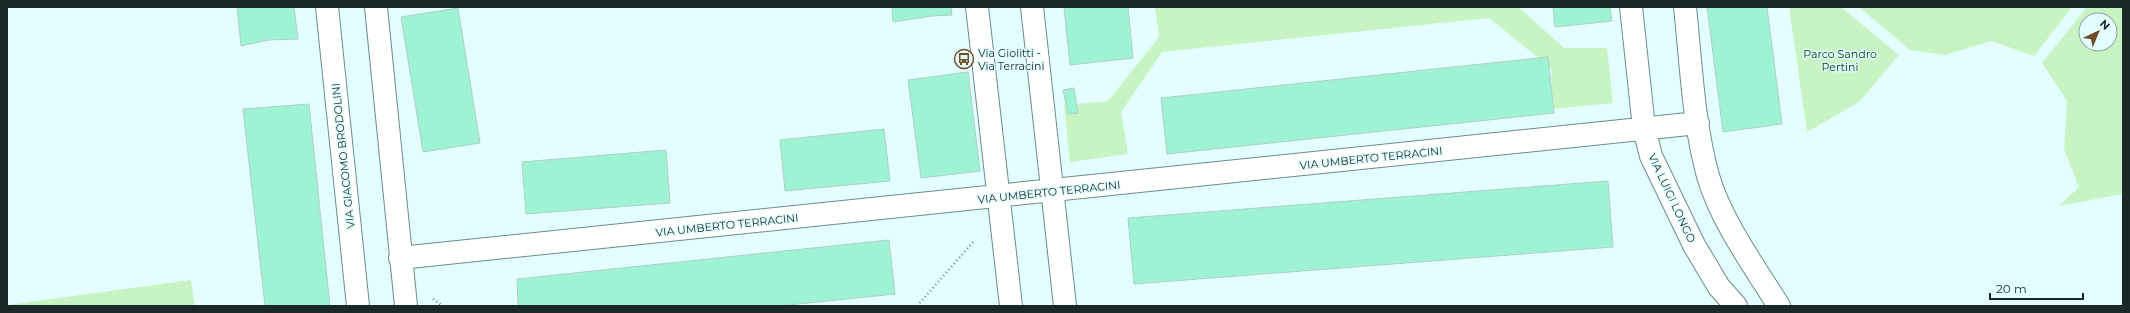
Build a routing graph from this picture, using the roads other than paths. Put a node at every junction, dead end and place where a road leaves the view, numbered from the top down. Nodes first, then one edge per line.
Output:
1 (327, 7) edge
2 (376, 7) edge
3 (977, 7) edge
4 (1032, 7) edge
5 (1631, 7) edge
6 (1685, 7) edge
7 (1698, 123) junction
8 (1644, 128) junction
9 (1052, 192) junction
10 (998, 197) junction
11 (400, 258) junction
12 (358, 306) edge
13 (406, 306) edge
14 (1011, 306) edge
15 (1065, 306) edge
16 (1736, 306) edge
17 (1779, 306) edge

1 - 12 street, VIA GIACOMO BRODOLINI
2 - 11 street
3 - 10 street
4 - 9 street
5 - 8 street, VIA LUIGI LONGO
6 - 7 street
7 - 8 street, VIA UMBERTO TERRACINI
7 - 17 street
8 - 9 street, VIA UMBERTO TERRACINI
8 - 16 street, VIA LUIGI LONGO
9 - 10 street, VIA UMBERTO TERRACINI
9 - 15 street
10 - 11 street, VIA UMBERTO TERRACINI
10 - 14 street
11 - 13 street

